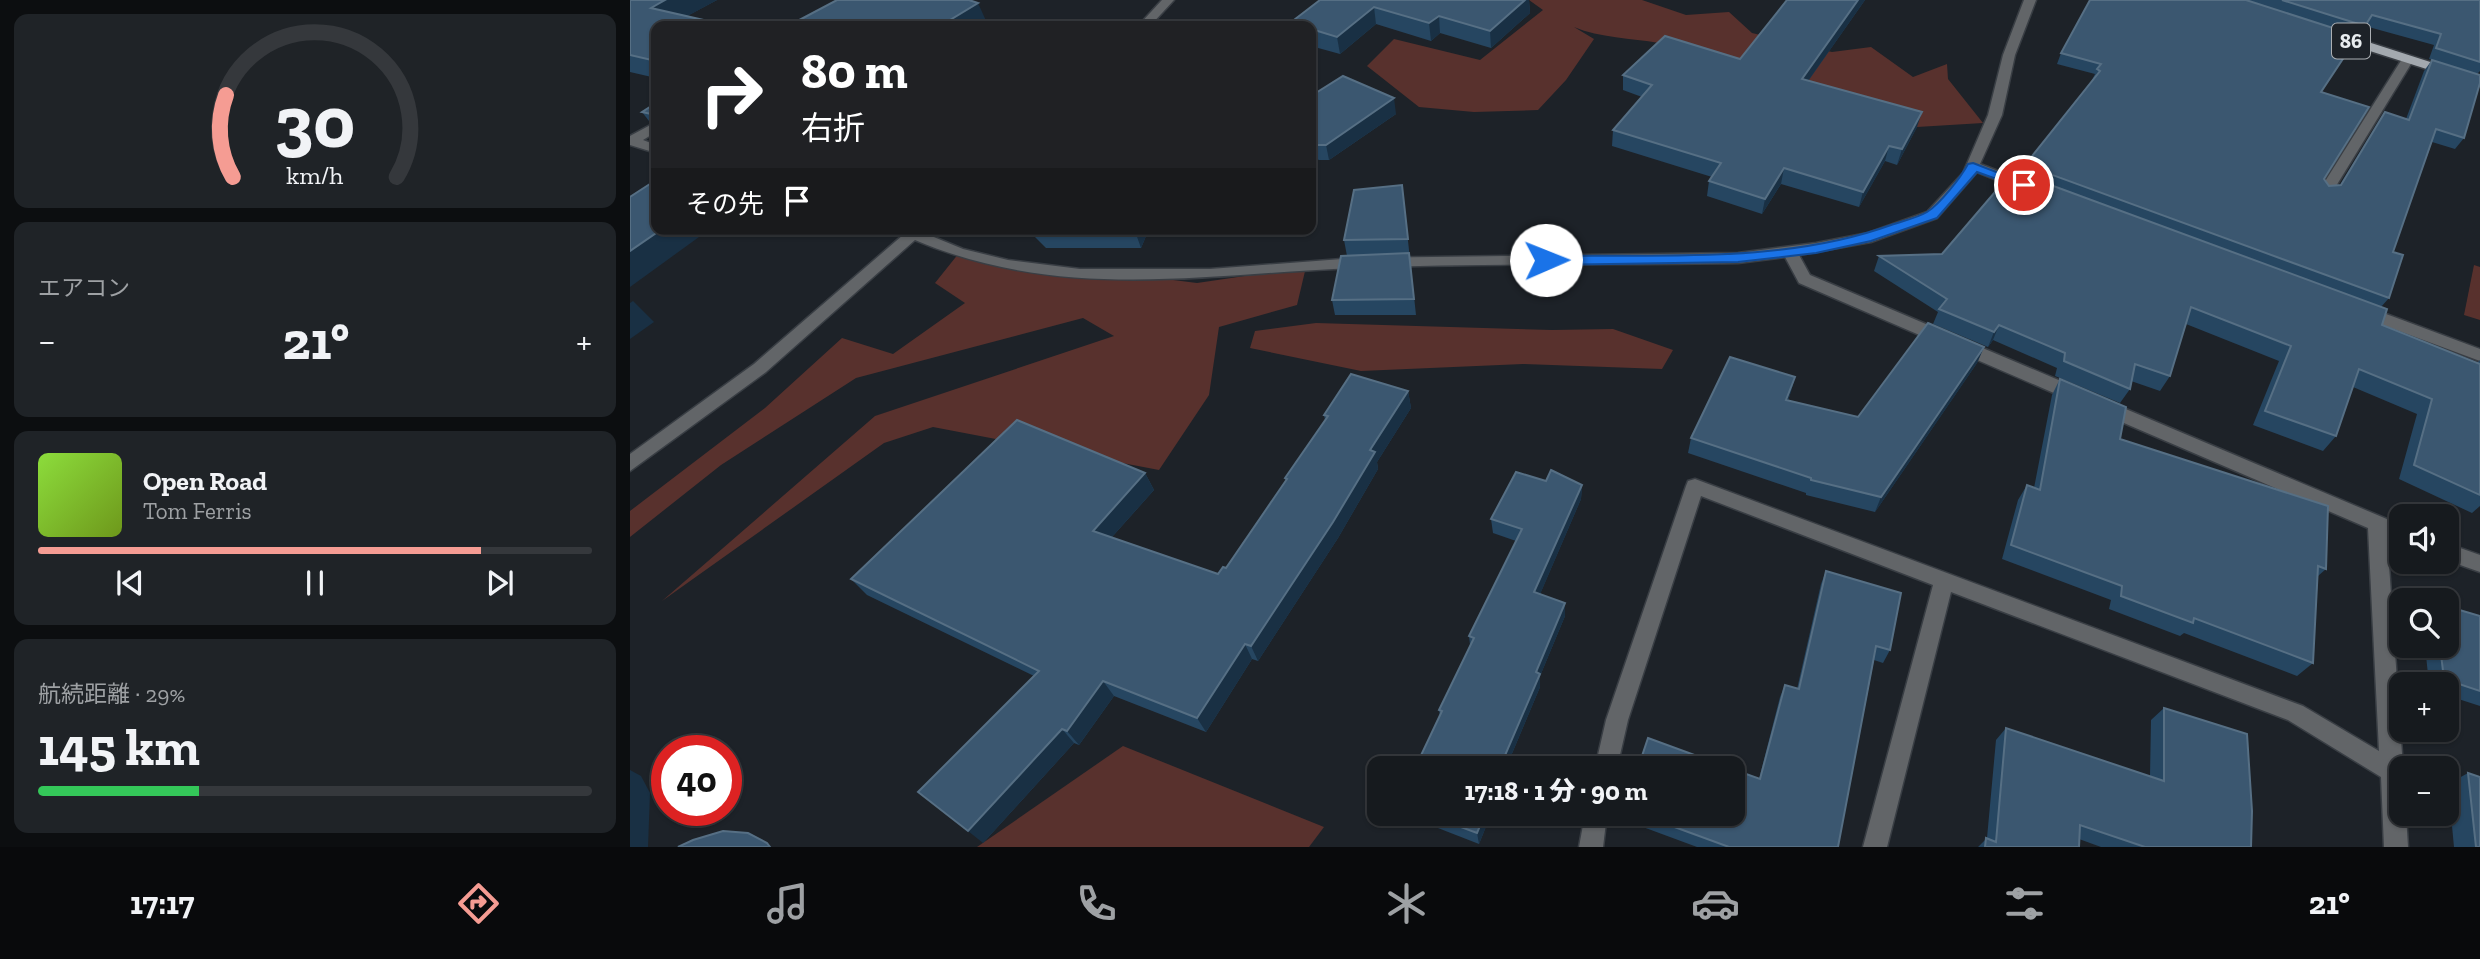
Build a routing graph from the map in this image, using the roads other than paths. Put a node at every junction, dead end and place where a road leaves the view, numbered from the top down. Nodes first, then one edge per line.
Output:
1 (1168, 0) edge
2 (2030, 0) edge
3 (1149, 21) edge
4 (2315, 29) edge
5 (2408, 59) junction
6 (2480, 82) edge
7 (651, 129) edge
8 (651, 147) edge
9 (1973, 166) junction
10 (2038, 191) edge
11 (2326, 191) edge
12 (907, 235) edge
13 (920, 235) edge
14 (1789, 251) junction
15 (2350, 307) edge
16 (2480, 355) edge
17 (630, 464) edge
18 (2377, 524) junction
19 (2389, 528) edge
20 (2459, 556) edge
21 (2480, 564) edge
22 (1944, 580) junction
23 (1609, 756) edge
24 (2391, 756) edge
25 (2389, 769) edge
26 (1595, 826) edge
27 (2395, 826) edge
28 (1591, 847) edge
29 (1875, 847) edge
30 (2396, 847) edge

1 - 3 street
2 - 9 street
4 - 5 main road, 86
5 - 6 main road, 86
5 - 11 street
7 - 8 street
9 - 10 street
9 - 14 street
12 - 17 street
13 - 14 street
14 - 18 street
15 - 16 street
18 - 19 street
18 - 24 street
20 - 21 street
22 - 23 street
22 - 25 street
22 - 29 street
26 - 28 street
27 - 30 street

